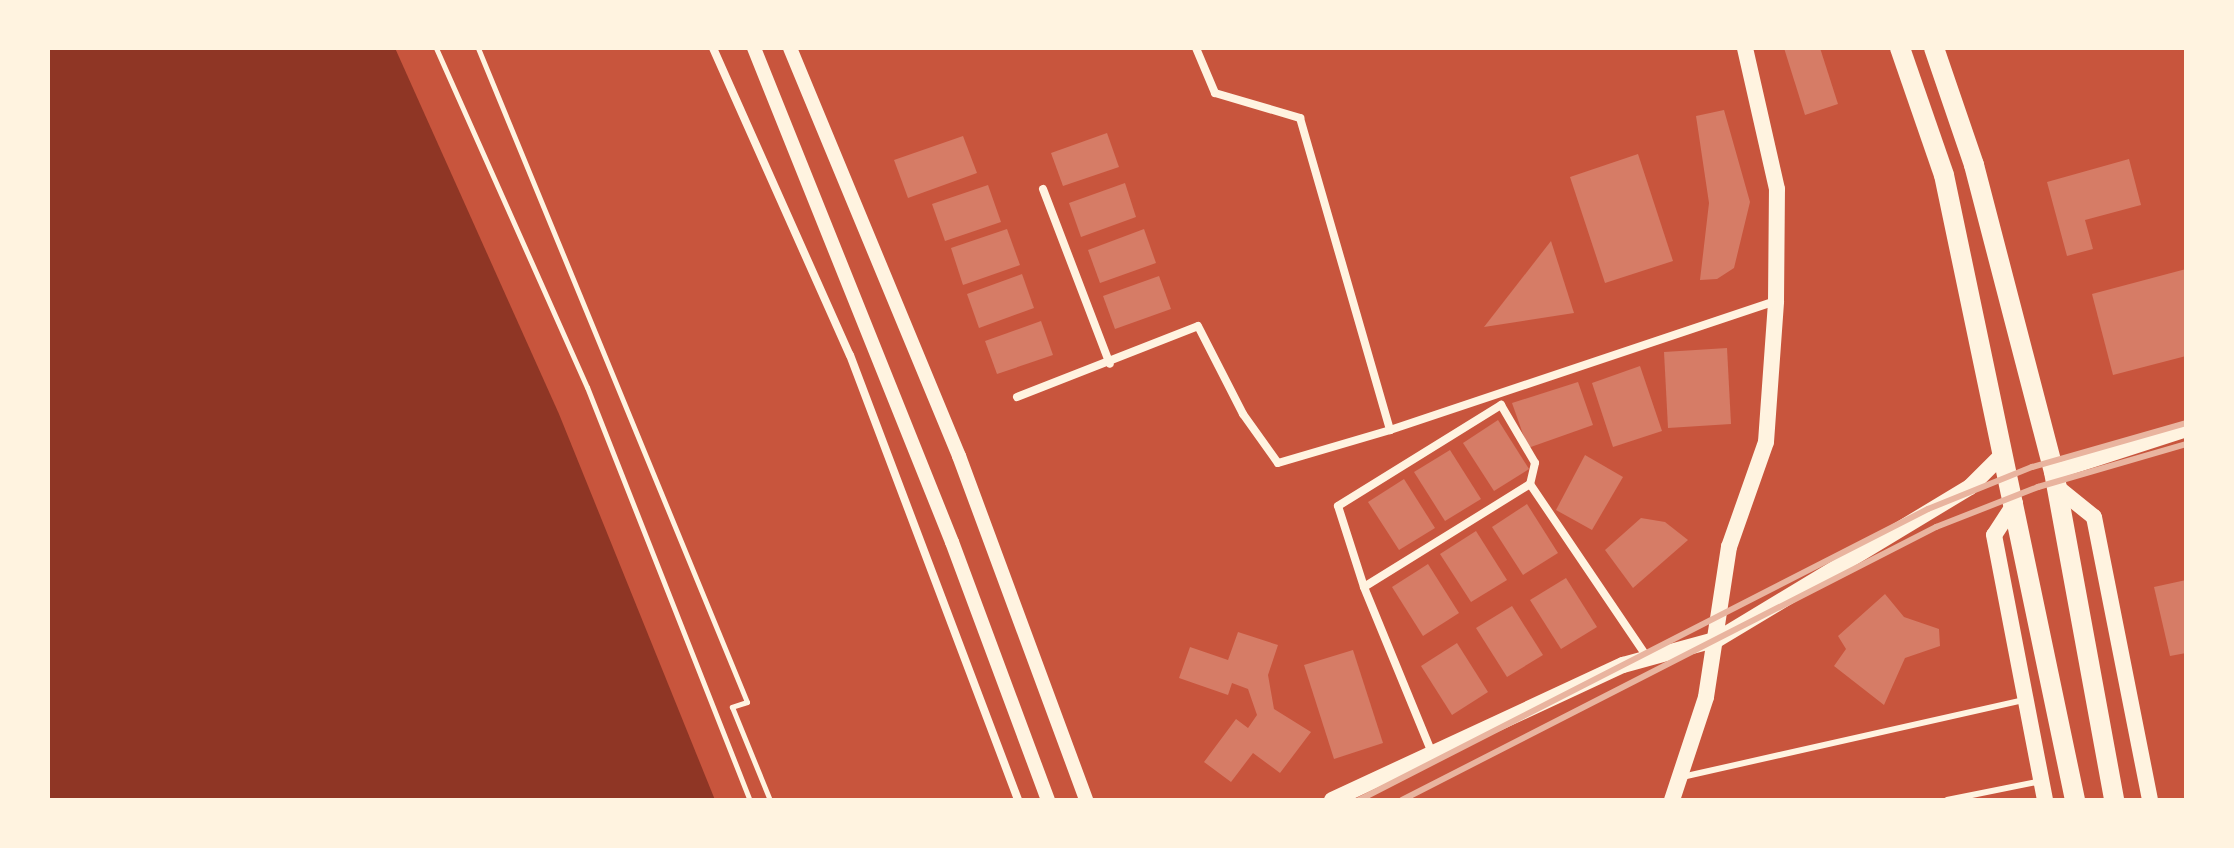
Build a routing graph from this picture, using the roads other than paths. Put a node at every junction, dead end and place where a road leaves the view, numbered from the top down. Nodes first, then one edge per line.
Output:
1 (713, 48) edge
2 (754, 48) edge
3 (790, 48) edge
4 (1196, 48) edge
5 (1745, 48) edge
6 (1900, 48) edge
7 (1934, 48) edge
8 (1043, 189) dead end
9 (1776, 301) junction
10 (1110, 364) junction
11 (1017, 397) dead end
12 (2186, 429) edge
13 (1390, 430) junction
14 (2001, 456) junction
15 (2056, 480) junction
16 (1530, 484) junction
17 (2015, 503) junction
18 (1364, 587) junction
19 (1718, 639) junction
20 (1648, 658) junction
21 (2025, 700) junction
22 (1432, 753) junction
23 (1680, 778) junction
24 (2041, 781) junction
25 (1018, 800) edge
26 (1048, 800) edge
27 (1086, 800) edge
28 (1332, 800) edge
29 (1672, 800) edge
30 (1947, 800) edge
31 (2045, 800) edge
32 (2075, 800) edge
33 (2114, 800) edge
34 (2150, 800) edge

1 - 25 street
2 - 26 street
3 - 27 street
4 - 13 street
5 - 9 main road
6 - 14 main road
7 - 15 main road
8 - 10 street
9 - 13 street
9 - 19 main road
10 - 11 street
10 - 13 street
12 - 15 main road
14 - 17 main road
14 - 19 main road
15 - 33 main road
15 - 34 main road
16 - 18 street
16 - 18 street
16 - 20 street
17 - 21 main road
17 - 32 main road
18 - 22 street
19 - 20 main road
19 - 23 main road
20 - 22 main road
21 - 23 lane
21 - 24 main road
22 - 28 main road
23 - 29 main road
24 - 30 lane
24 - 31 main road

